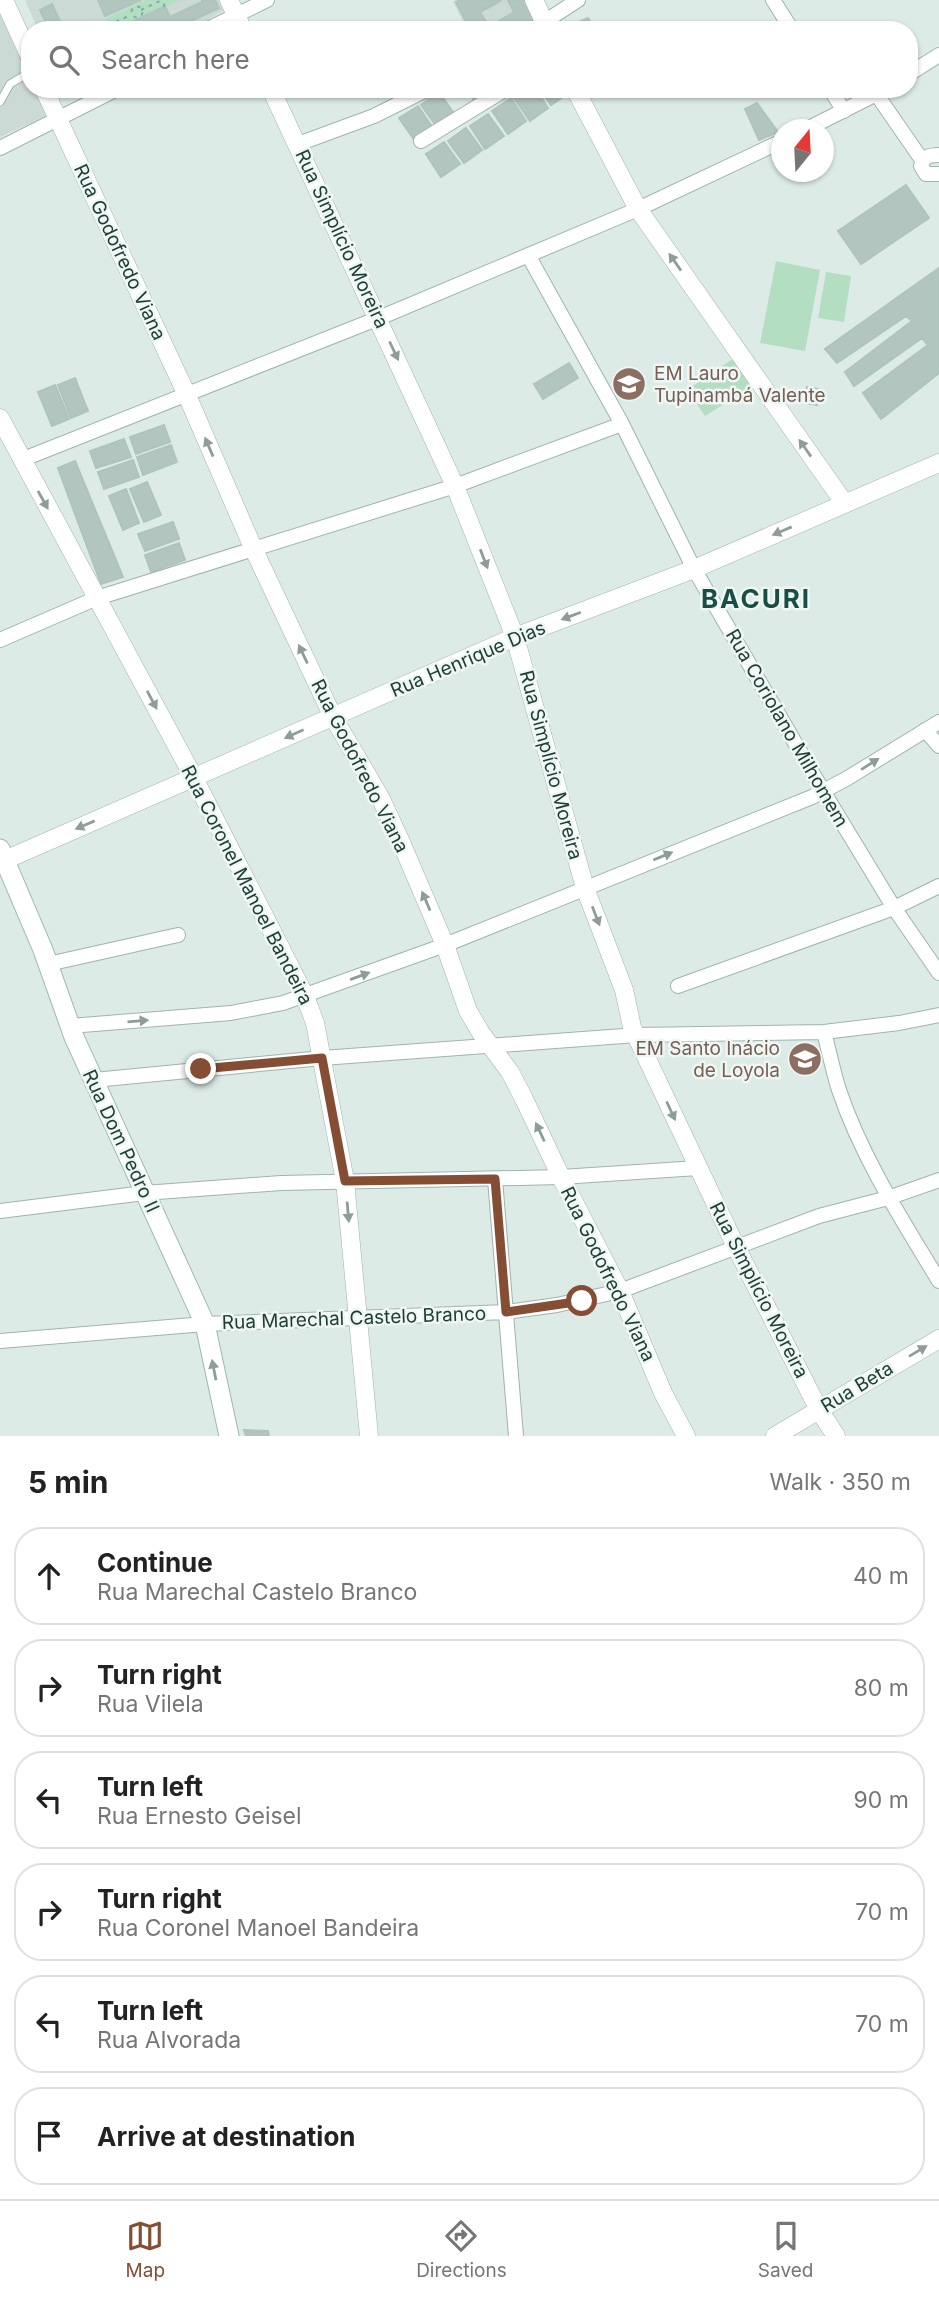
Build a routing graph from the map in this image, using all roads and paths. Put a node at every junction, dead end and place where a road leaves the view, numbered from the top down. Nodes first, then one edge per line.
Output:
1 (4, 0) edge
2 (163, 0) edge
3 (267, 0) edge
4 (534, 0) edge
5 (579, 0) edge
6 (773, 0) edge
7 (164, 7) dead end
8 (141, 9) junction
9 (132, 14) junction
10 (236, 15) edge
11 (118, 21) edge
12 (539, 21) edge
13 (549, 21) edge
14 (786, 21) edge
15 (21, 37) edge
16 (939, 55) edge
17 (918, 68) edge
18 (21, 77) edge
19 (48, 98) edge
20 (99, 98) edge
21 (275, 98) edge
22 (410, 98) edge
23 (491, 98) edge
24 (580, 98) edge
25 (836, 98) edge
26 (869, 98) edge
27 (885, 98) edge
28 (0, 102) edge
29 (844, 111) junction
30 (58, 119) junction
31 (828, 119) edge
32 (421, 141) dead end
33 (298, 144) junction
34 (771, 146) edge
35 (0, 148) edge
36 (939, 155) edge
37 (922, 160) junction
38 (939, 174) edge
39 (639, 209) junction
40 (528, 255) junction
41 (379, 318) junction
42 (186, 393) junction
43 (1, 424) edge
44 (622, 424) junction
45 (21, 460) junction
46 (939, 463) edge
47 (455, 486) junction
48 (845, 504) junction
49 (254, 550) junction
50 (694, 569) junction
51 (97, 598) junction
52 (515, 637) junction
53 (0, 640) edge
54 (333, 717) junction
55 (939, 722) edge
56 (925, 730) junction
57 (939, 746) edge
58 (194, 778) junction
59 (823, 791) junction
60 (2, 857) edge
61 (939, 886) edge
62 (585, 888) junction
63 (894, 908) junction
64 (178, 934) dead end
65 (445, 944) junction
66 (48, 964) junction
67 (938, 970) edge
68 (678, 986) dead end
69 (305, 996) junction
70 (939, 1015) edge
71 (634, 1031) junction
72 (72, 1032) junction
73 (824, 1032) junction
74 (485, 1039) junction
75 (321, 1053) junction
76 (91, 1074) junction
77 (698, 1168) junction
78 (561, 1177) junction
79 (495, 1179) junction
80 (939, 1180) edge
81 (345, 1181) junction
82 (144, 1193) junction
83 (888, 1198) junction
84 (0, 1210) edge
85 (736, 1247) junction
86 (939, 1282) edge
87 (620, 1291) junction
88 (506, 1312) junction
89 (356, 1318) junction
90 (205, 1325) junction
91 (939, 1339) edge
92 (0, 1341) edge
93 (819, 1409) junction
94 (229, 1436) edge
95 (369, 1436) edge
96 (516, 1436) edge
97 (686, 1436) edge
98 (775, 1436) edge
99 (836, 1436) edge

1 - 15 street
2 - 7 path
2 - 8 path
3 - 10 street
4 - 12 street
5 - 13 street
6 - 14 street
8 - 9 path
8 - 9 path
9 - 11 path
16 - 17 street
18 - 28 lane
19 - 30 street, Rua Godofredo Viana
20 - 30 street
21 - 33 street, Rua Simplício Moreira
22 - 33 street
23 - 32 street
24 - 39 street
25 - 29 street
26 - 29 street
27 - 37 street
29 - 31 street
30 - 35 street
30 - 42 street, Rua Godofredo Viana
33 - 41 street, Rua Simplício Moreira
34 - 39 street
36 - 37 street
37 - 38 street
39 - 40 street
48 -> 39 street
40 - 41 street
40 - 44 street, Rua Coriolano Milhomem
41 - 42 street
41 -> 47 street, Rua Simplício Moreira
42 - 45 street
49 -> 42 street, Rua Godofredo Viana
43 - 45 street, Rua Coronel Manoel Bandeira
44 - 47 street
44 - 50 street, Rua Coriolano Milhomem
45 -> 51 street, Rua Coronel Manoel Bandeira
46 - 48 street, Rua Henrique Dias
47 - 49 street
47 -> 52 street, Rua Simplício Moreira
48 -> 50 street, Rua Henrique Dias
49 - 51 street
54 -> 49 street, Rua Godofredo Viana
50 -> 52 street, Rua Henrique Dias
50 - 59 street, Rua Coriolano Milhomem
51 - 53 street
51 -> 58 street, Rua Coronel Manoel Bandeira
52 - 54 street, Rua Henrique Dias
52 - 62 street, Rua Simplício Moreira
54 -> 58 street, Rua Henrique Dias
65 -> 54 street, Rua Godofredo Viana
55 - 56 street
56 - 57 street
59 -> 56 street
58 -> 60 street, Rua Henrique Dias
58 - 69 street, Rua Coronel Manoel Bandeira
62 -> 59 street
59 - 63 street, Rua Coriolano Milhomem
60 - 66 main road, Rua Dom Pedro II
61 - 63 street
62 - 65 street
62 -> 71 street, Rua Simplício Moreira
63 - 67 street, Rua Coriolano Milhomem
63 - 68 street
64 - 66 street
69 -> 65 street
65 - 74 street, Rua Godofredo Viana
66 - 72 main road, Rua Dom Pedro II
72 -> 69 street
69 - 75 street, Rua Coronel Manoel Bandeira
70 - 73 street
71 - 73 street
71 - 74 street
71 -> 77 street, Rua Simplício Moreira
72 - 76 main road, Rua Dom Pedro II
73 - 83 street
74 - 75 street
78 -> 74 street, Rua Godofredo Viana
75 - 76 street
75 - 81 street, Rua Coronel Manoel Bandeira
76 - 82 main road, Rua Dom Pedro II
77 - 78 street
77 - 85 street, Rua Simplício Moreira
78 - 79 street
78 - 87 street, Rua Godofredo Viana
79 - 81 street
79 - 88 street
80 - 83 street, Rua Marechal Castelo Branco
81 - 82 street
81 -> 89 street, Rua Coronel Manoel Bandeira
82 - 84 street
82 - 90 main road, Rua Dom Pedro II
83 - 85 street, Rua Marechal Castelo Branco
83 - 86 street
85 - 87 street, Rua Marechal Castelo Branco
85 - 93 street, Rua Simplício Moreira
87 - 88 street, Rua Marechal Castelo Branco
87 - 97 street, Rua Godofredo Viana
88 - 89 street, Rua Marechal Castelo Branco
88 - 96 street
89 - 90 street, Rua Marechal Castelo Branco
89 - 95 street, Rua Coronel Manoel Bandeira
90 - 92 street, Rua Marechal Castelo Branco
94 -> 90 main road, Rua Dom Pedro II
93 -> 91 street, Rua Beta
93 - 98 street, Rua Beta
93 - 99 street, Rua Simplício Moreira

